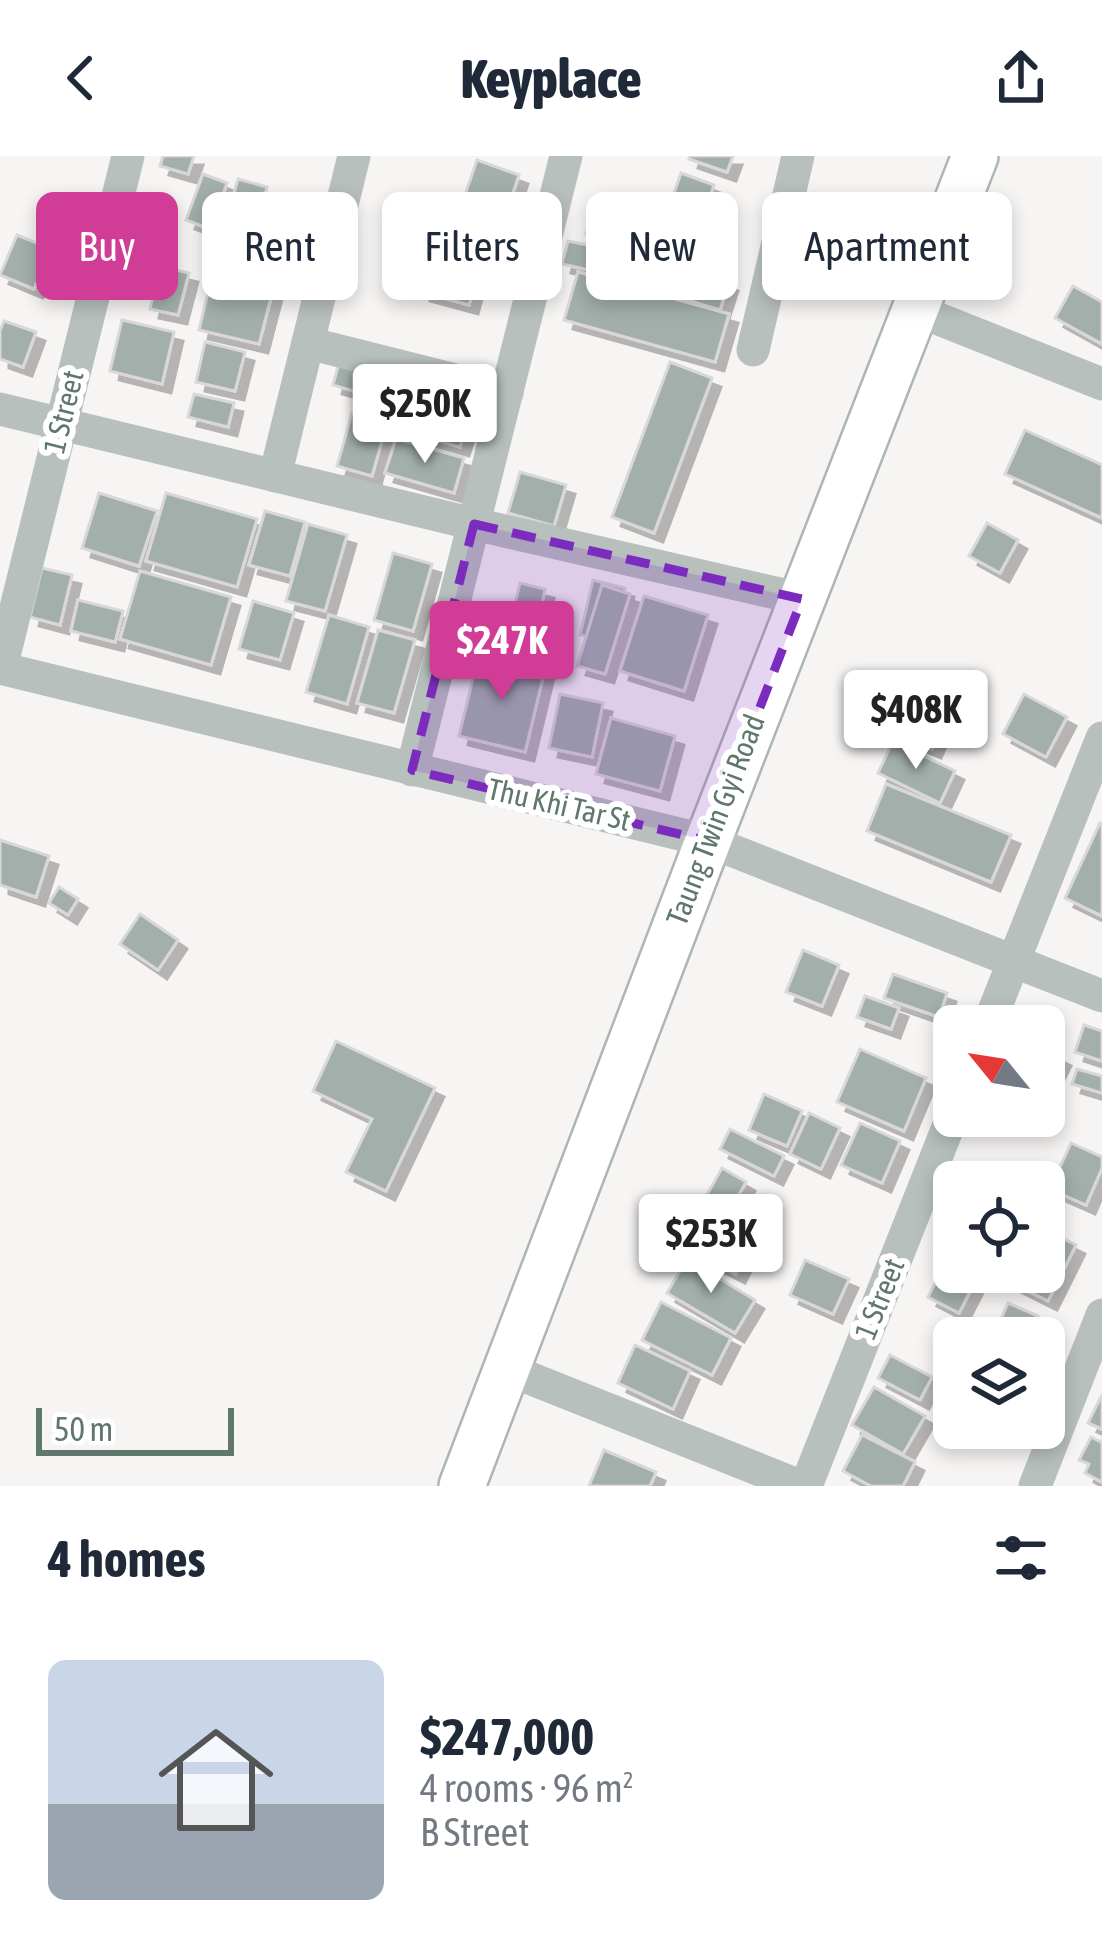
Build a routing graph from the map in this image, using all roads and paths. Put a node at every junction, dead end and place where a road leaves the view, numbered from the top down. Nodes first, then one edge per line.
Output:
1 (128, 156) edge
2 (354, 156) edge
3 (566, 156) edge
4 (798, 156) edge
5 (975, 156) edge
6 (916, 310) junction
7 (308, 343) junction
8 (752, 350) dead end
9 (1102, 384) edge
10 (507, 393) junction
11 (0, 409) edge
12 (62, 424) junction
13 (275, 476) junction
14 (474, 524) junction
15 (802, 599) junction
16 (1, 668) edge
17 (1102, 737) edge
18 (412, 770) junction
19 (708, 841) junction
20 (1014, 961) junction
21 (1102, 996) edge
22 (996, 1005) edge
23 (944, 1137) edge
24 (1102, 1316) edge
25 (507, 1369) junction
26 (462, 1486) edge
27 (803, 1486) edge
28 (1035, 1486) edge

1 - 12 street, 1 Street
2 - 7 street
3 - 10 street
4 - 8 street
5 - 6 highway, Taung Twin Gyi Road
6 - 9 street
6 - 15 highway, Taung Twin Gyi Road
7 - 10 street
7 - 13 street
10 - 14 street
11 - 12 street
12 - 13 street
12 - 16 street, 1 Street
13 - 14 street
14 - 15 street
14 - 18 street
15 - 19 highway, Taung Twin Gyi Road
16 - 18 street, Thu Khi Tar St
17 - 20 street
18 - 19 street, Thu Khi Tar St
19 - 20 street, Thu Khi Tar St
19 - 25 highway, Taung Twin Gyi Road
20 - 21 street, Thu Khi Tar St
20 - 22 street
23 - 27 street, 1 Street
24 - 28 street
25 - 26 highway, Taung Twin Gyi Road
25 - 27 street

